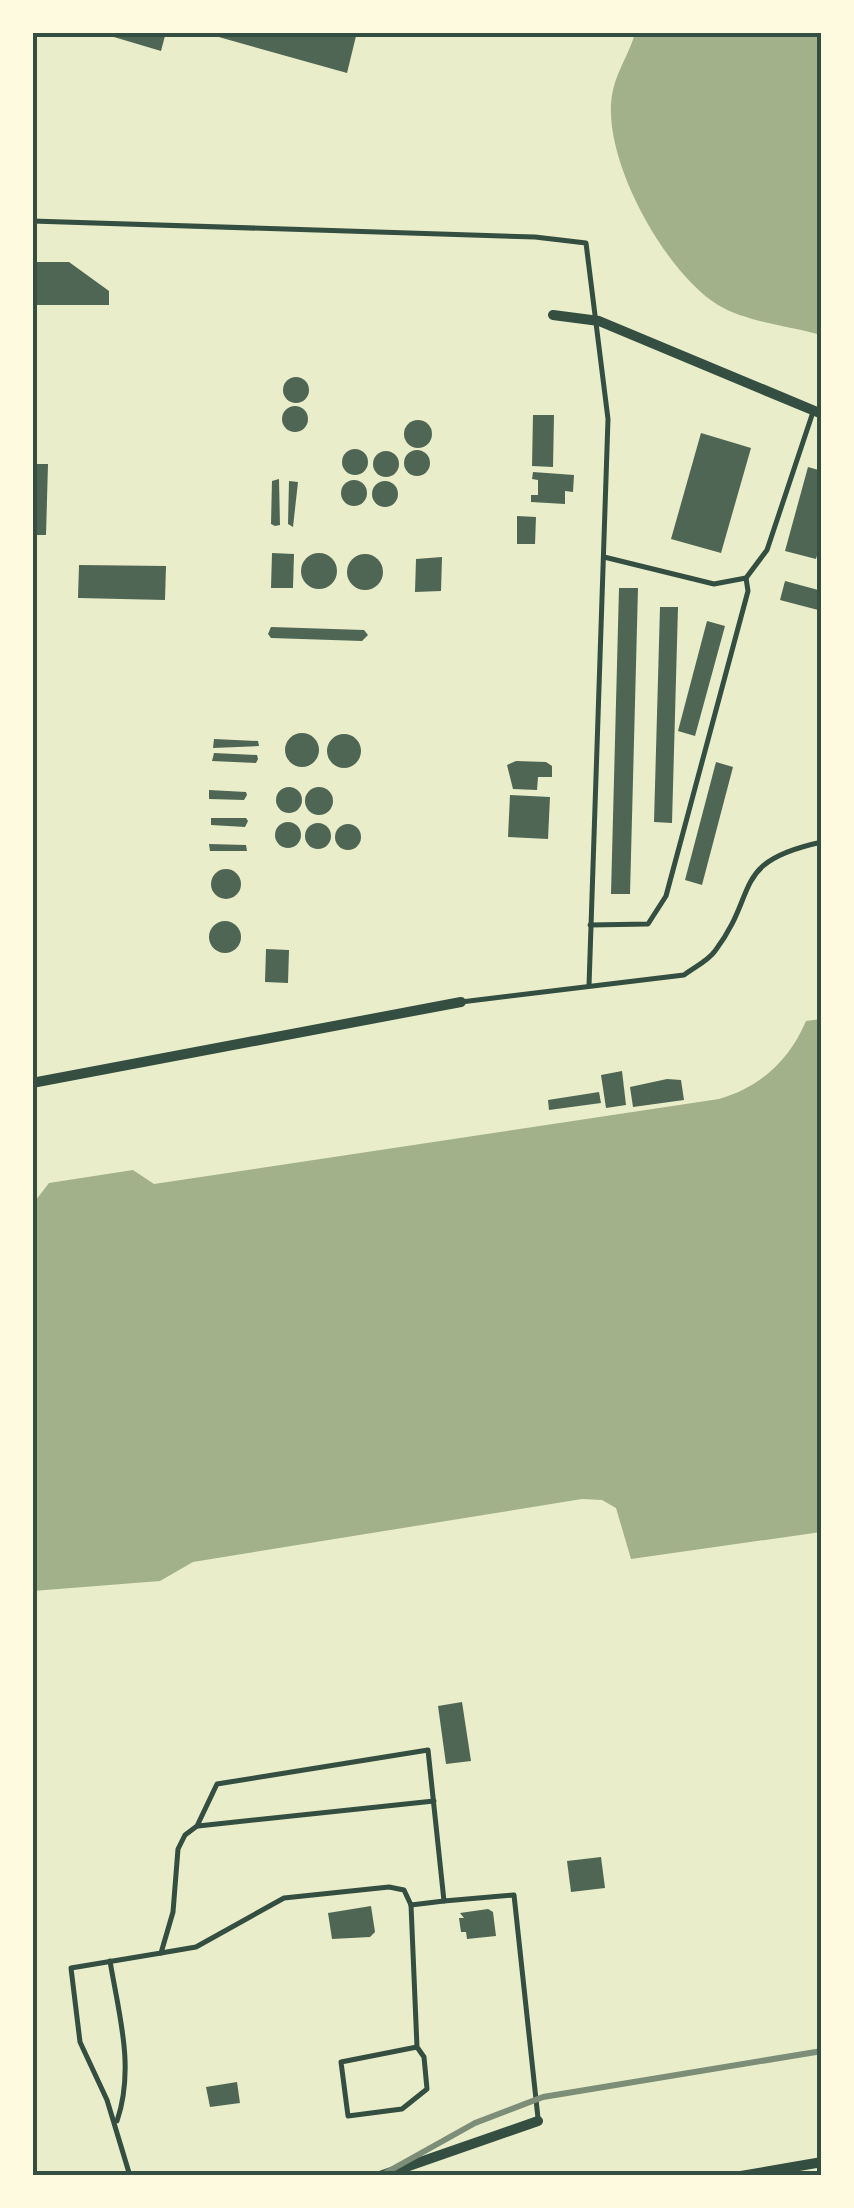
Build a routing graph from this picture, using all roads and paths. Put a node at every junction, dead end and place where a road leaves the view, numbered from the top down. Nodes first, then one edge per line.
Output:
1 (32, 221) edge
2 (553, 315) dead end
3 (599, 321) junction
4 (817, 412) edge
5 (604, 558) junction
6 (746, 578) junction
7 (822, 842) edge
8 (590, 925) junction
9 (589, 986) junction
10 (461, 1002) joint
11 (32, 1084) edge
12 (434, 1800) junction
13 (197, 1826) junction
14 (444, 1901) junction
15 (410, 1905) junction
16 (161, 1952) junction
17 (110, 1961) junction
18 (417, 2047) junction
19 (538, 2121) joint
20 (116, 2124) junction
21 (822, 2162) edge
22 (130, 2176) edge
23 (380, 2176) edge
24 (740, 2176) edge

1 - 3 lane
2 - 3 street
3 - 4 street
3 - 5 lane
4 - 6 lane
5 - 6 lane
5 - 8 lane
6 - 8 lane
7 - 9 lane
8 - 9 lane
9 - 10 lane
10 - 11 street
12 - 13 lane
12 - 13 lane
12 - 14 lane
13 - 16 lane
14 - 15 lane
14 - 19 lane
15 - 16 lane
15 - 18 lane
16 - 17 lane
17 - 20 lane
17 - 20 lane
18 - 18 lane
19 - 23 street
20 - 22 lane
21 - 24 street

